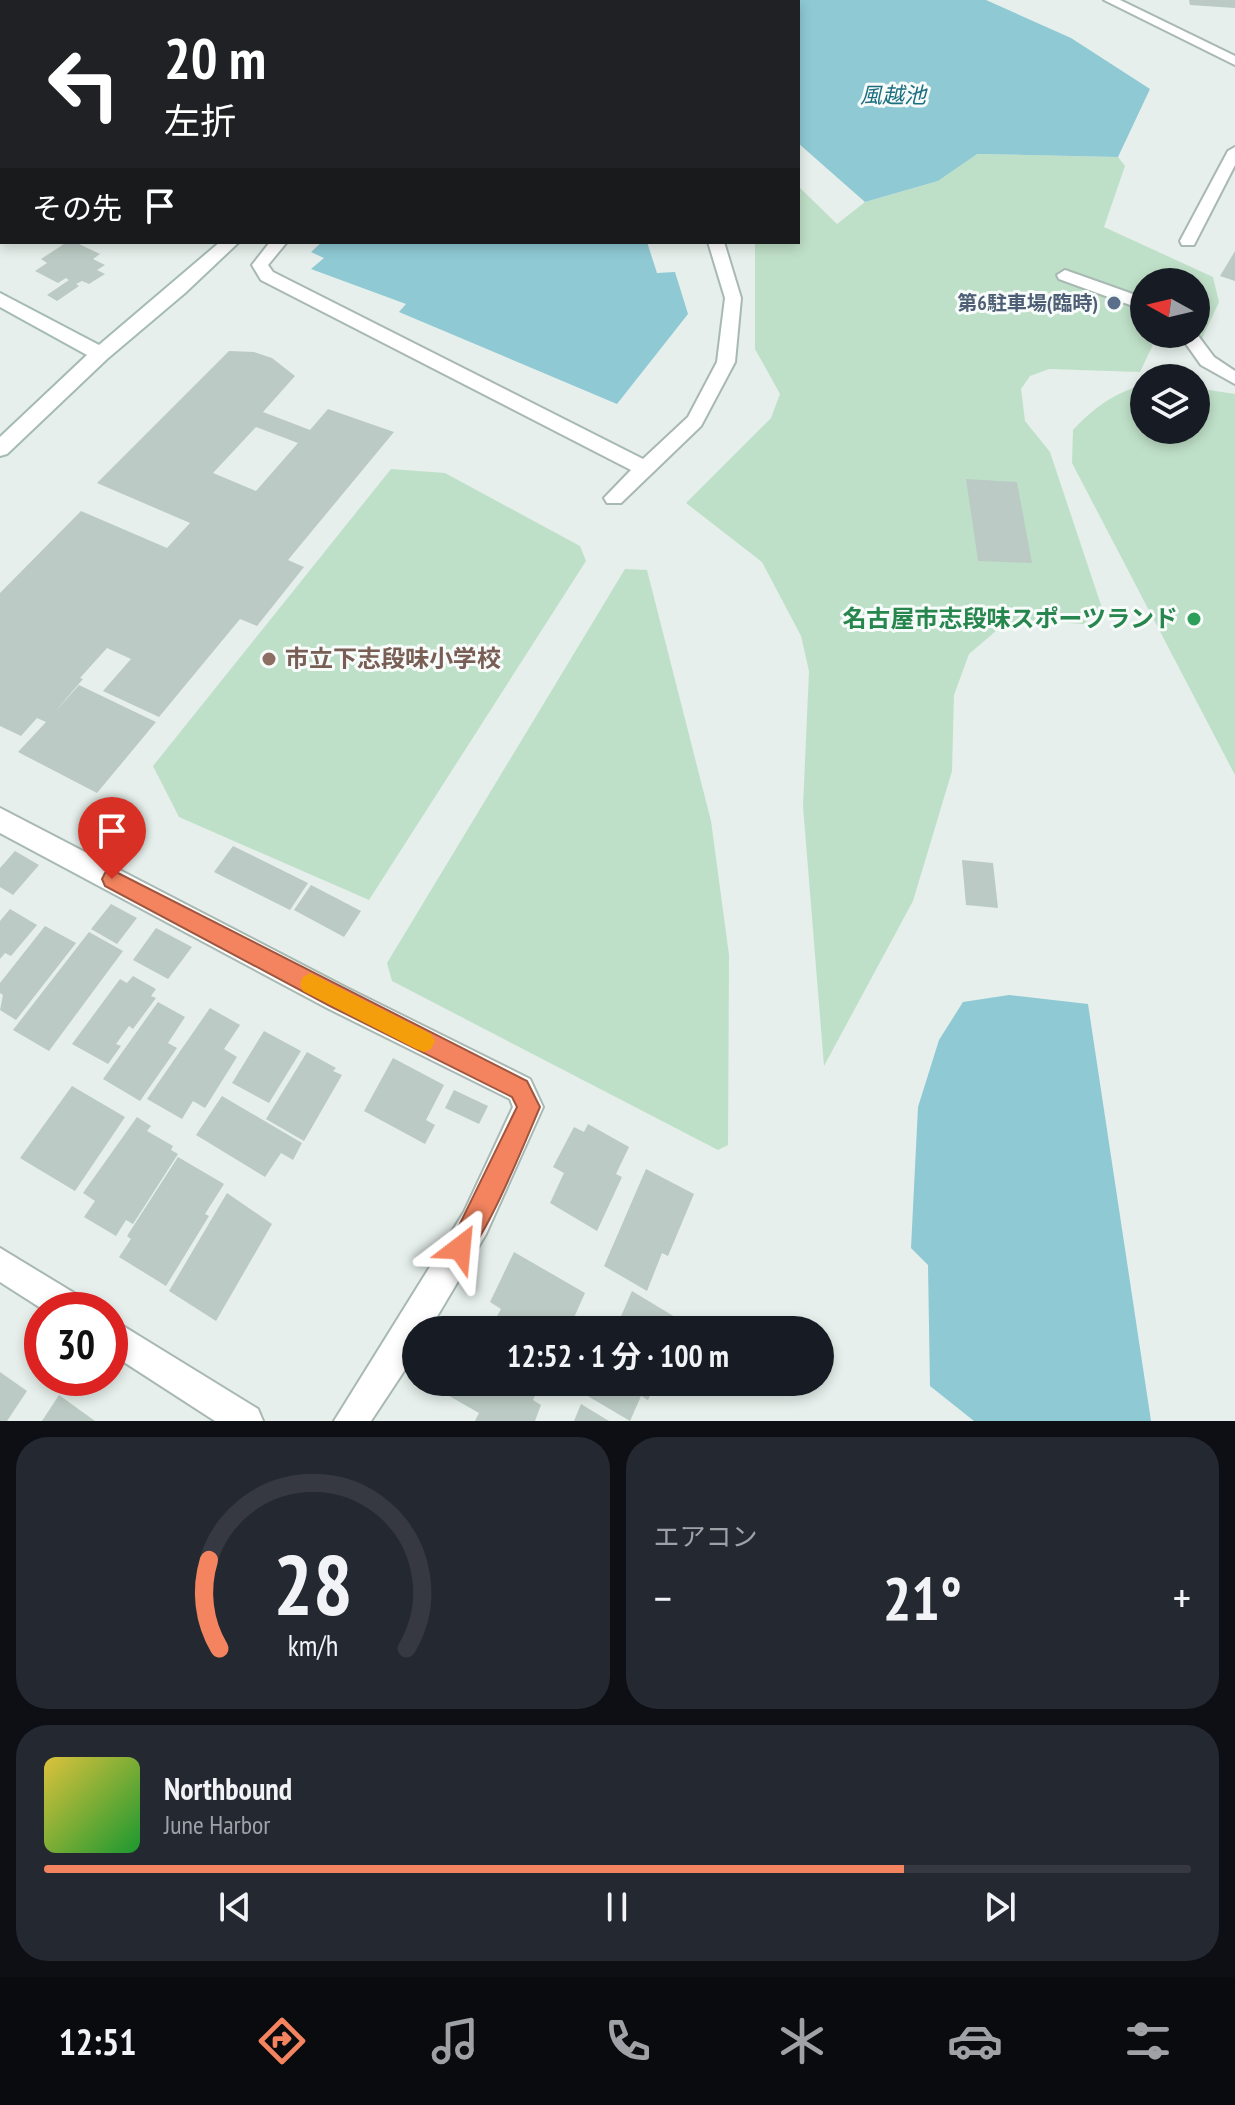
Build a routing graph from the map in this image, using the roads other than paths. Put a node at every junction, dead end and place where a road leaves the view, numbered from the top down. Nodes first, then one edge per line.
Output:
1 (1110, 0) edge
2 (1235, 61) edge
3 (1235, 151) edge
4 (1188, 241) dead end
5 (228, 244) edge
6 (277, 244) edge
7 (717, 244) edge
8 (1065, 275) dead end
9 (0, 299) edge
10 (1130, 299) edge
11 (1195, 348) edge
12 (100, 354) junction
13 (1235, 378) edge
14 (0, 449) edge
15 (645, 469) junction
16 (614, 498) dead end
17 (0, 820) edge
18 (0, 1264) edge
19 (44, 1292) edge
20 (128, 1346) edge
21 (246, 1421) edge
22 (351, 1421) edge

1 - 2 lane
3 - 4 lane
5 - 12 street
6 - 15 lane
7 - 15 lane
8 - 10 lane
9 - 12 street
11 - 13 lane
12 - 14 street
15 - 16 lane
17 - 22 street
18 - 19 street
20 - 21 street

